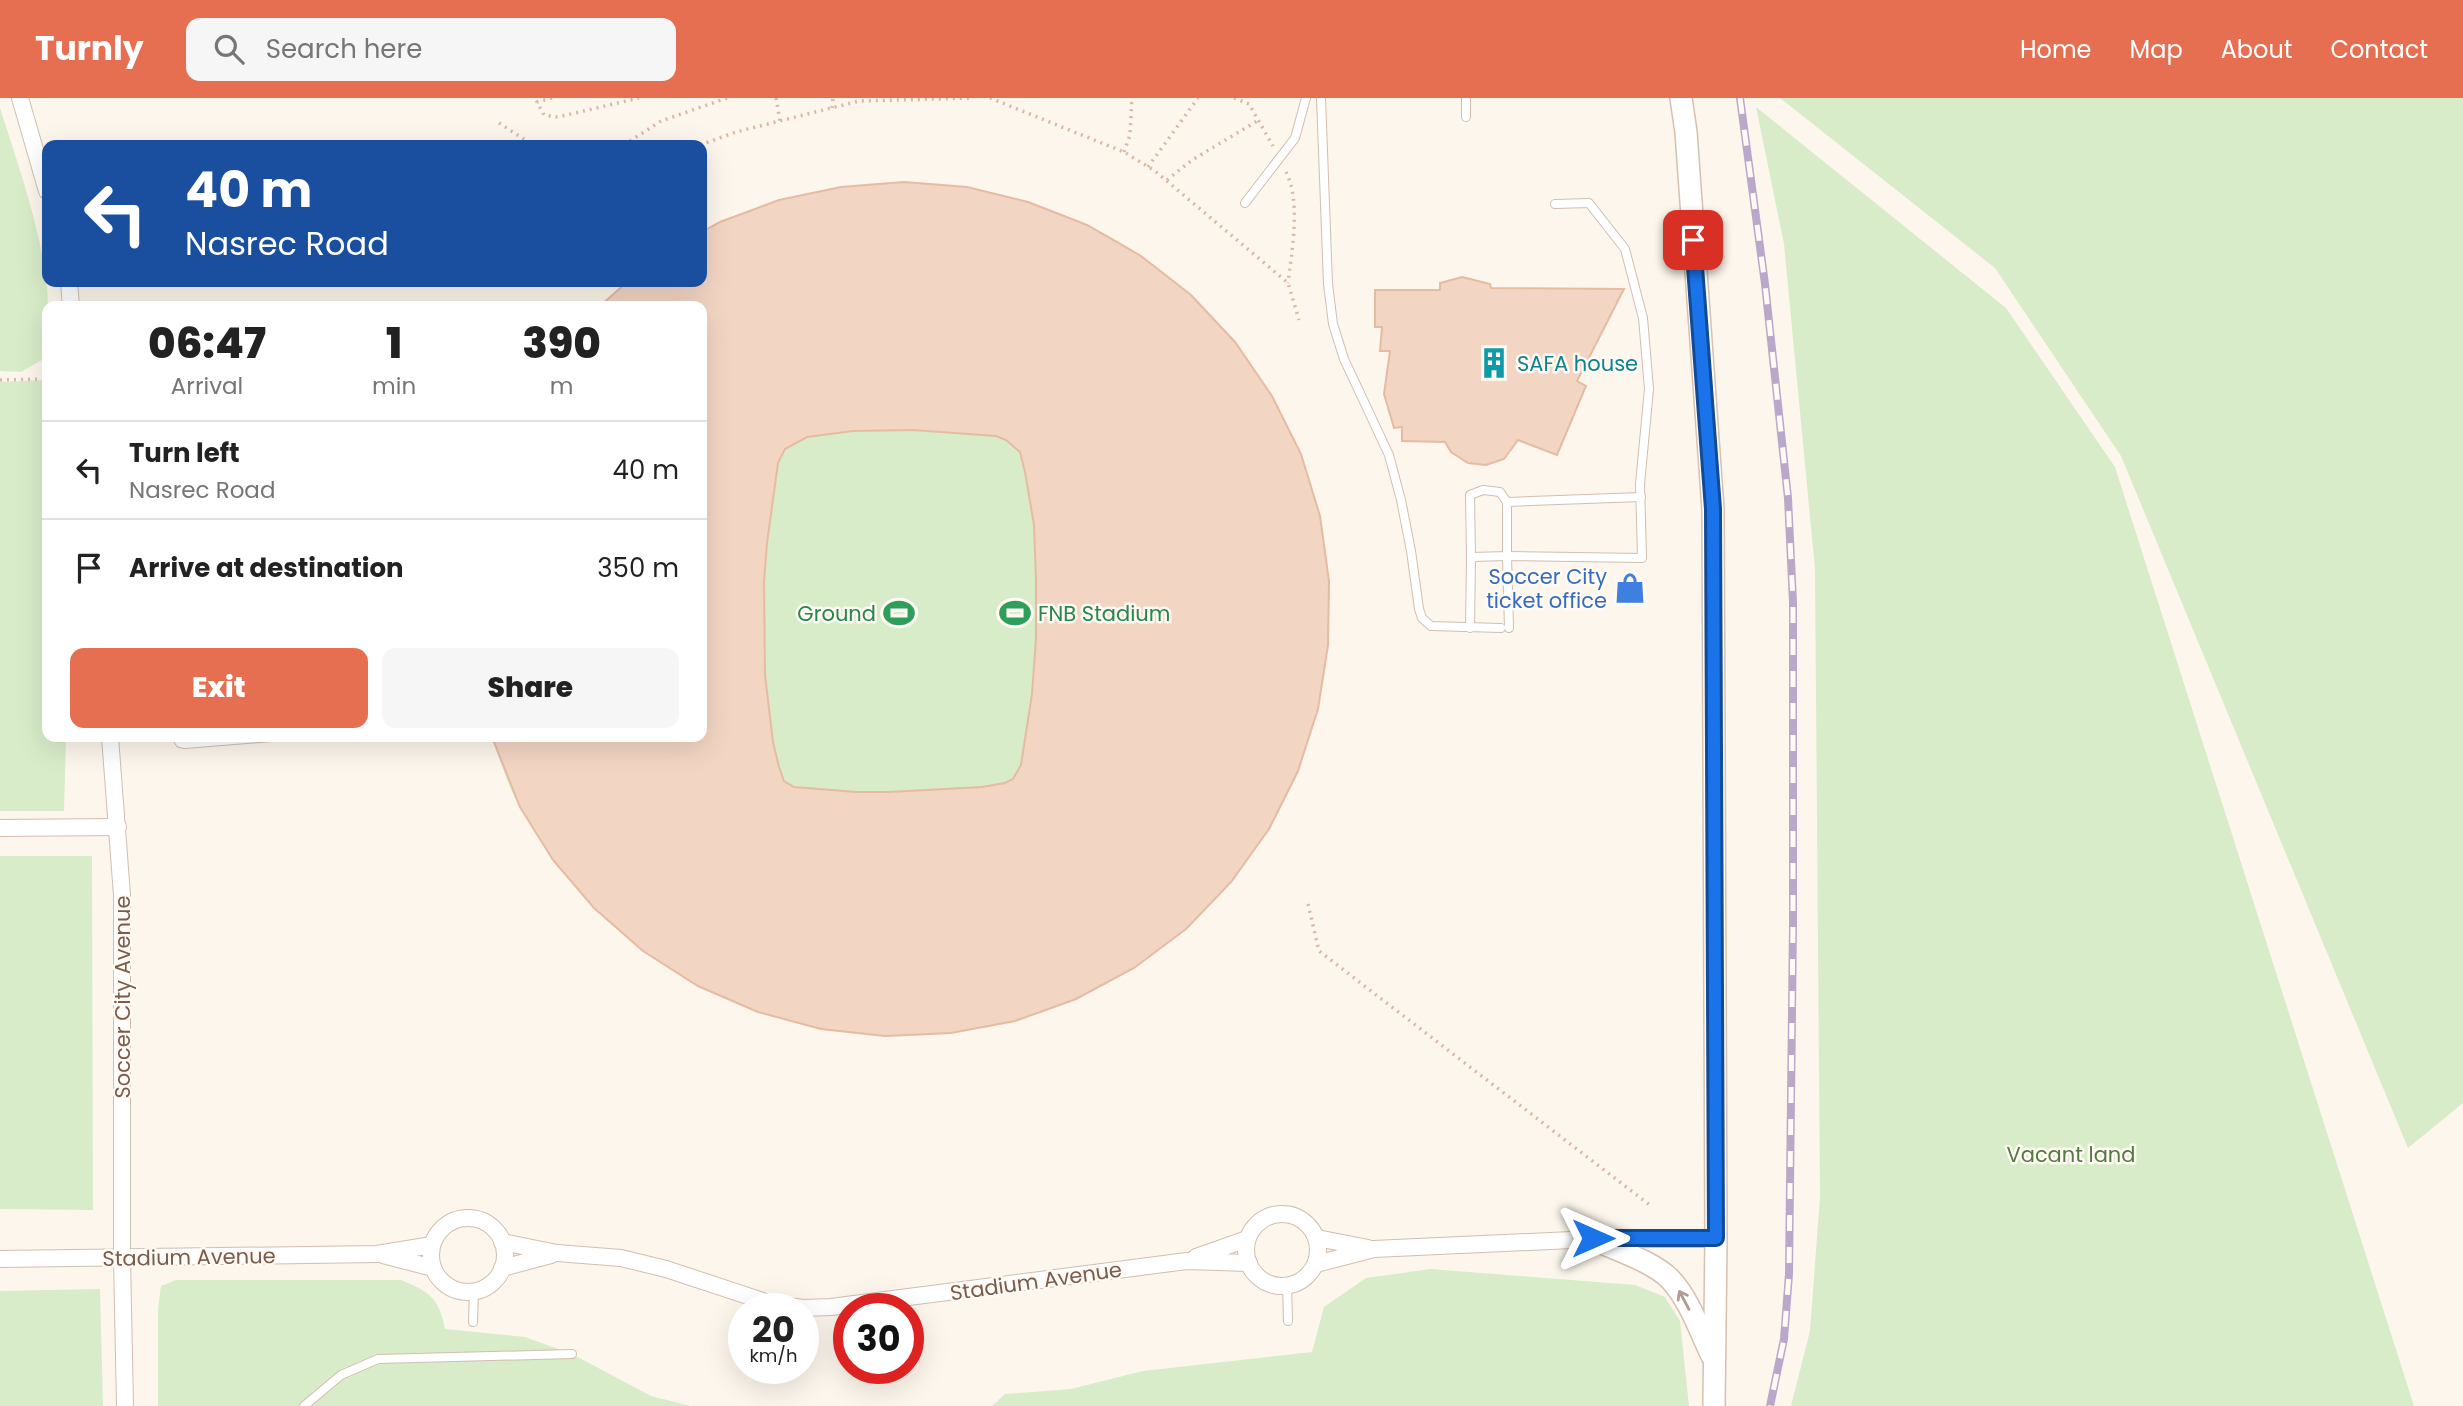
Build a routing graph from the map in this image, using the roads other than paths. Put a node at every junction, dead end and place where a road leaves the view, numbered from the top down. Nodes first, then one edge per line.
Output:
1 (20, 98) edge
2 (1306, 98) edge
3 (1321, 98) edge
4 (1466, 98) edge
5 (1667, 98) edge
6 (1681, 98) edge
7 (1465, 117) dead end
8 (1686, 132) junction
9 (42, 174) edge
10 (1245, 204) dead end
11 (1555, 204) dead end
12 (1641, 497) junction
13 (1507, 502) junction
14 (1507, 556) junction
15 (1471, 557) junction
16 (1470, 628) junction
17 (110, 742) edge
18 (179, 742) edge
19 (210, 742) edge
20 (118, 827) junction
21 (0, 828) edge
22 (1247, 1238) junction
23 (1317, 1238) junction
24 (1593, 1238) junction
25 (1716, 1238) junction
26 (502, 1242) junction
27 (432, 1244) junction
28 (1374, 1249) junction
29 (557, 1253) junction
30 (377, 1254) junction
31 (122, 1258) junction
32 (0, 1259) edge
33 (1187, 1261) junction
34 (1249, 1264) junction
35 (1316, 1264) junction
36 (433, 1268) junction
37 (502, 1268) junction
38 (1287, 1286) junction
39 (474, 1291) junction
40 (1287, 1321) dead end
41 (473, 1322) dead end
42 (572, 1354) dead end
43 (1714, 1360) junction
44 (125, 1406) edge
45 (304, 1406) edge
46 (1714, 1406) edge

1 - 9 street
2 - 10 lane
3 - 16 lane
4 - 7 lane
5 - 8 main road
6 - 8 main road
8 - 25 main road
11 - 12 lane
12 - 13 lane
12 - 14 lane
13 - 14 lane
13 - 15 lane
14 - 15 lane
14 - 16 lane
15 - 16 lane
17 - 20 street, Soccer City Avenue
18 - 19 lane
20 - 21 street
20 - 31 street, Soccer City Avenue
22 - 23 street
22 - 33 street, Stadium Avenue
22 - 34 street
23 - 28 street
23 - 35 street
24 - 25 street
24 - 28 street
43 -> 24 main road
25 - 43 main road
26 - 27 street
26 - 29 street, Stadium Avenue
26 - 37 street
27 - 30 street, Stadium Avenue
27 - 36 street
28 - 35 street
29 - 33 street, Stadium Avenue
29 - 37 street, Stadium Avenue
30 - 31 street, Stadium Avenue
30 - 36 street, Stadium Avenue
31 - 32 street, Stadium Avenue
31 - 44 street, Soccer City Avenue
33 - 34 street, Stadium Avenue
34 - 38 street
35 - 38 street
36 - 39 street
37 - 39 street
38 - 40 lane
39 - 41 lane
42 - 45 lane
43 - 46 main road

